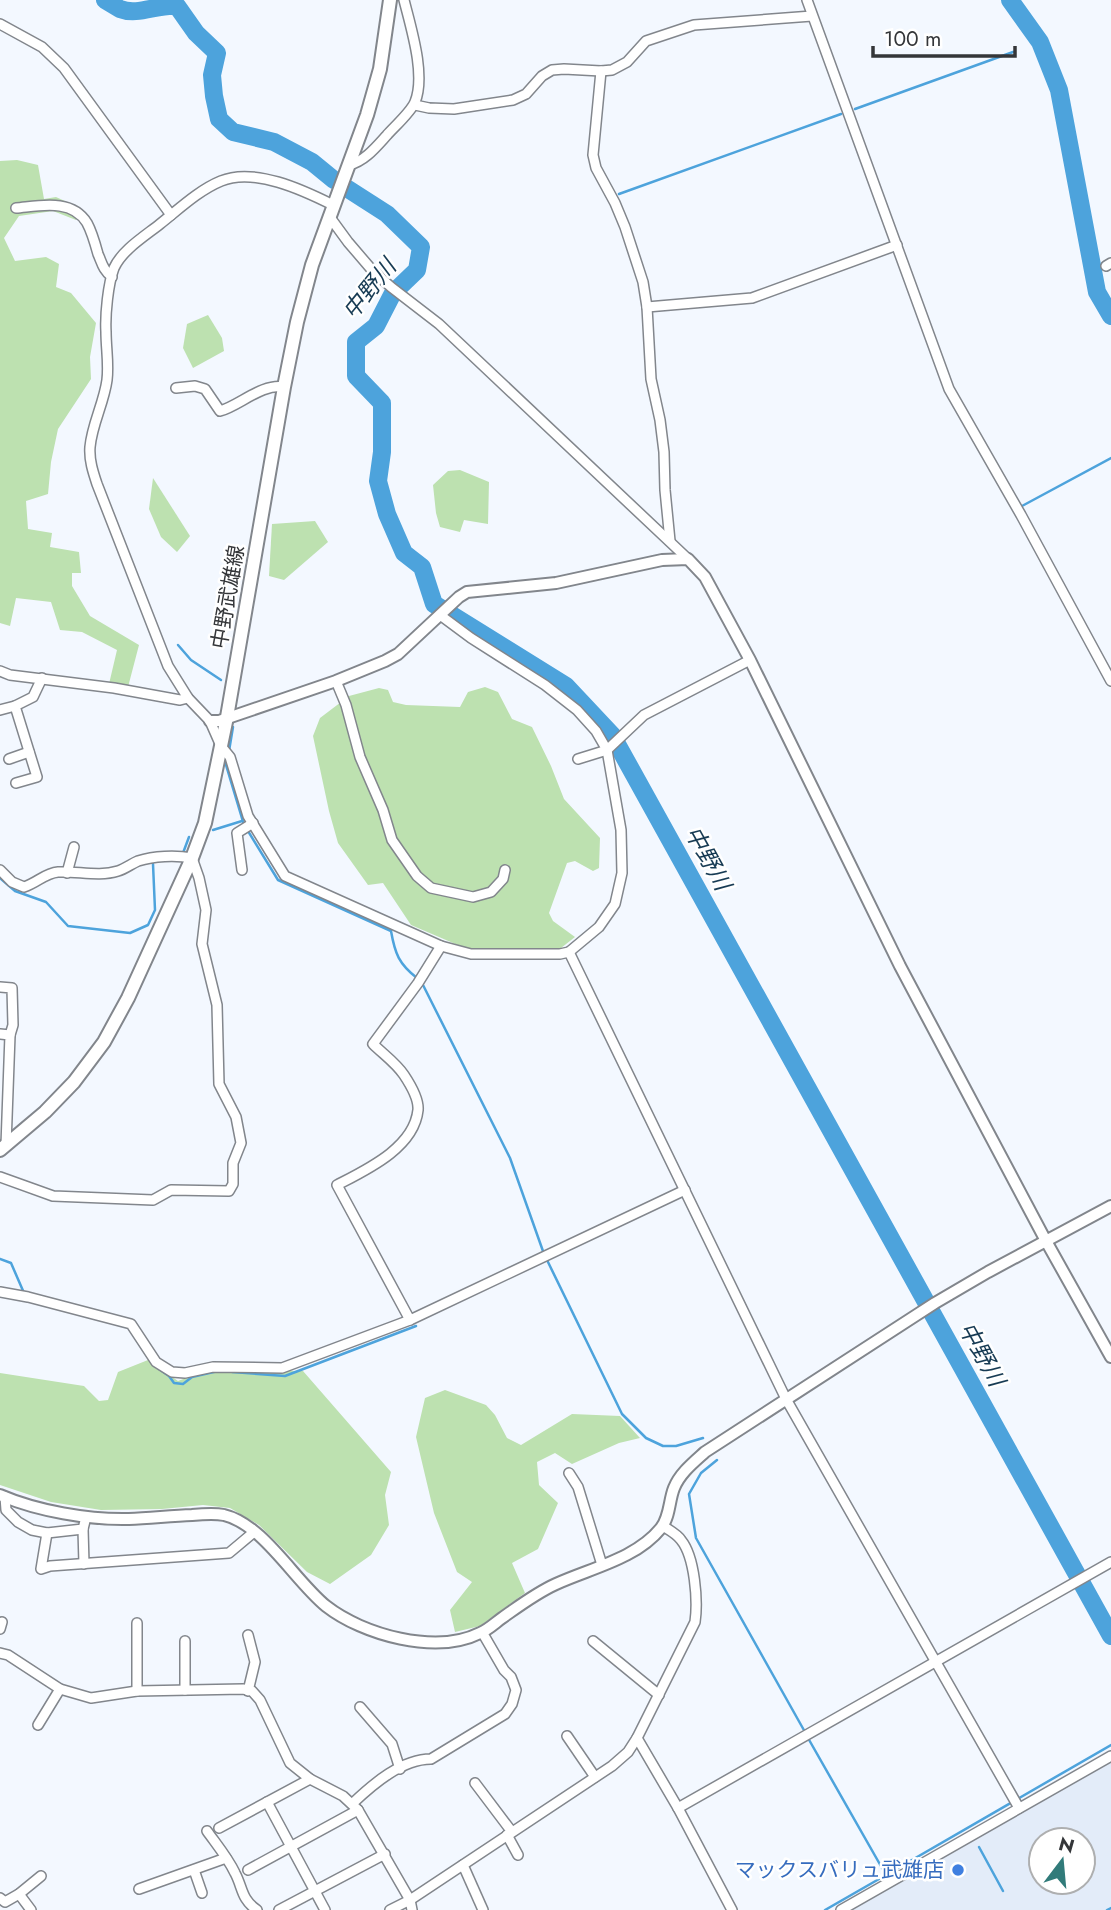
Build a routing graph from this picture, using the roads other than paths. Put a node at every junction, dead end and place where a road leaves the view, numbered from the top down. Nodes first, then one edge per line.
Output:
1 (390, 0) edge
2 (404, 0) edge
3 (807, 0) edge
4 (812, 16) junction
5 (0, 24) edge
6 (601, 71) junction
7 (415, 105) junction
8 (349, 165) junction
9 (16, 208) dead end
10 (331, 211) junction
11 (171, 215) junction
12 (897, 245) junction
13 (112, 276) junction
14 (647, 307) junction
15 (284, 387) junction
16 (176, 388) dead end
17 (670, 541) junction
18 (688, 559) junction
19 (440, 615) junction
20 (750, 660) junction
21 (0, 671) edge
22 (43, 678) junction
23 (335, 681) junction
24 (1111, 681) edge
25 (188, 698) junction
26 (15, 706) junction
27 (0, 710) edge
28 (227, 717) junction
29 (210, 721) junction
30 (221, 746) junction
31 (607, 750) junction
32 (29, 752) junction
33 (9, 759) dead end
34 (578, 759) dead end
35 (16, 783) dead end
36 (253, 823) junction
37 (74, 848) dead end
38 (192, 858) junction
39 (0, 870) edge
40 (242, 870) dead end
41 (505, 870) dead end
42 (67, 873) junction
43 (441, 946) junction
44 (569, 952) junction
45 (0, 987) edge
46 (5, 1035) edge
47 (5, 1073) edge
48 (3, 1148) edge
49 (0, 1177) edge
50 (685, 1190) junction
51 (1111, 1206) edge
52 (1046, 1241) junction
53 (0, 1292) edge
54 (410, 1320) junction
55 (1111, 1357) edge
56 (786, 1399) junction
57 (569, 1473) dead end
58 (3, 1496) edge
59 (86, 1517) junction
60 (663, 1526) junction
61 (83, 1529) junction
62 (254, 1532) junction
63 (47, 1533) junction
64 (1111, 1562) edge
65 (84, 1564) junction
66 (602, 1565) junction
67 (137, 1623) dead end
68 (482, 1633) junction
69 (248, 1635) dead end
70 (185, 1641) dead end
71 (593, 1641) dead end
72 (0, 1653) edge
73 (935, 1661) junction
74 (60, 1689) junction
75 (185, 1690) junction
76 (137, 1691) junction
77 (248, 1691) junction
78 (659, 1695) junction
79 (360, 1707) dead end
80 (38, 1725) dead end
81 (567, 1736) dead end
82 (637, 1738) junction
83 (1111, 1756) edge
84 (400, 1769) junction
85 (595, 1777) junction
86 (310, 1779) junction
87 (475, 1783) dead end
88 (267, 1802) junction
89 (356, 1807) junction
90 (678, 1808) junction
91 (1019, 1808) junction
92 (219, 1828) dead end
93 (207, 1831) dead end
94 (510, 1834) junction
95 (291, 1846) junction
96 (385, 1854) junction
97 (518, 1855) dead end
98 (226, 1858) junction
99 (463, 1865) junction
100 (194, 1870) junction
101 (248, 1870) dead end
102 (41, 1876) dead end
103 (139, 1889) dead end
104 (316, 1891) junction
105 (202, 1893) dead end
106 (19, 1894) junction
107 (0, 1898) edge
108 (410, 1900) junction
109 (31, 1910) edge
110 (257, 1910) edge
111 (279, 1910) edge
112 (326, 1910) edge
113 (390, 1910) edge
114 (412, 1910) edge
115 (483, 1910) edge
116 (732, 1910) edge
117 (841, 1910) edge

1 - 8 main road, 中野武雄線
2 - 7 street
3 - 4 street
4 - 6 street
4 - 12 street
5 - 11 street
6 - 7 street
6 - 14 street
7 - 8 street
8 - 10 main road, 中野武雄線
9 - 13 street
10 - 11 street
10 - 15 main road, 中野武雄線
10 - 17 street
11 - 13 street
12 - 14 street
12 - 24 street
13 - 25 street
14 - 17 street
15 - 16 street
15 - 28 main road, 中野武雄線
17 - 18 street
18 - 19 street
18 - 20 street
19 - 23 street
19 - 31 street
20 - 31 street
20 - 52 street
21 - 22 street
22 - 25 street
22 - 26 street
23 - 28 street
23 - 41 street
25 - 29 street
26 - 27 street
26 - 32 street
28 - 29 street
28 - 30 main road, 中野武雄線
29 - 30 street
30 - 36 street
30 - 38 main road, 中野武雄線
31 - 34 street
31 - 44 street
32 - 33 street
32 - 35 street
36 - 40 street
36 - 43 street
37 - 42 street
38 - 42 street
38 - 48 main road, 中野武雄線
38 - 49 street
39 - 42 street
43 - 44 street
43 - 54 street
44 - 50 street
45 - 46 street
46 - 47 street
47 - 48 street
50 - 54 street
50 - 56 street
51 - 52 street
52 - 55 street
52 - 56 street
53 - 54 street
56 - 60 street
56 - 73 street
57 - 66 street
58 - 59 street
58 - 63 street
59 - 61 street
59 - 62 street
60 - 66 street
60 - 78 street
61 - 63 street
61 - 65 street
62 - 65 street
62 - 68 street
63 - 65 street
64 - 73 street
66 - 68 street
67 - 76 street
68 - 84 street
69 - 77 street
70 - 75 street
71 - 78 street
72 - 74 street
73 - 90 street
73 - 91 street
74 - 76 street
74 - 80 street
75 - 76 street
75 - 77 street
77 - 86 street
78 - 82 street
79 - 84 street
81 - 85 street
82 - 85 street
82 - 90 street
83 - 91 street
84 - 89 street
85 - 94 street
86 - 88 street
86 - 89 street
87 - 94 street
88 - 92 street
88 - 95 street
89 - 95 street
89 - 96 street
90 - 116 street
91 - 117 street
93 - 98 street
94 - 97 street
94 - 99 street
95 - 101 street
95 - 104 street
96 - 104 street
96 - 108 street
98 - 100 street
98 - 110 street
99 - 108 street
99 - 115 street
100 - 103 street
100 - 105 street
102 - 106 street
104 - 111 street
104 - 112 street
106 - 107 street
106 - 109 street
108 - 113 street
108 - 114 street

